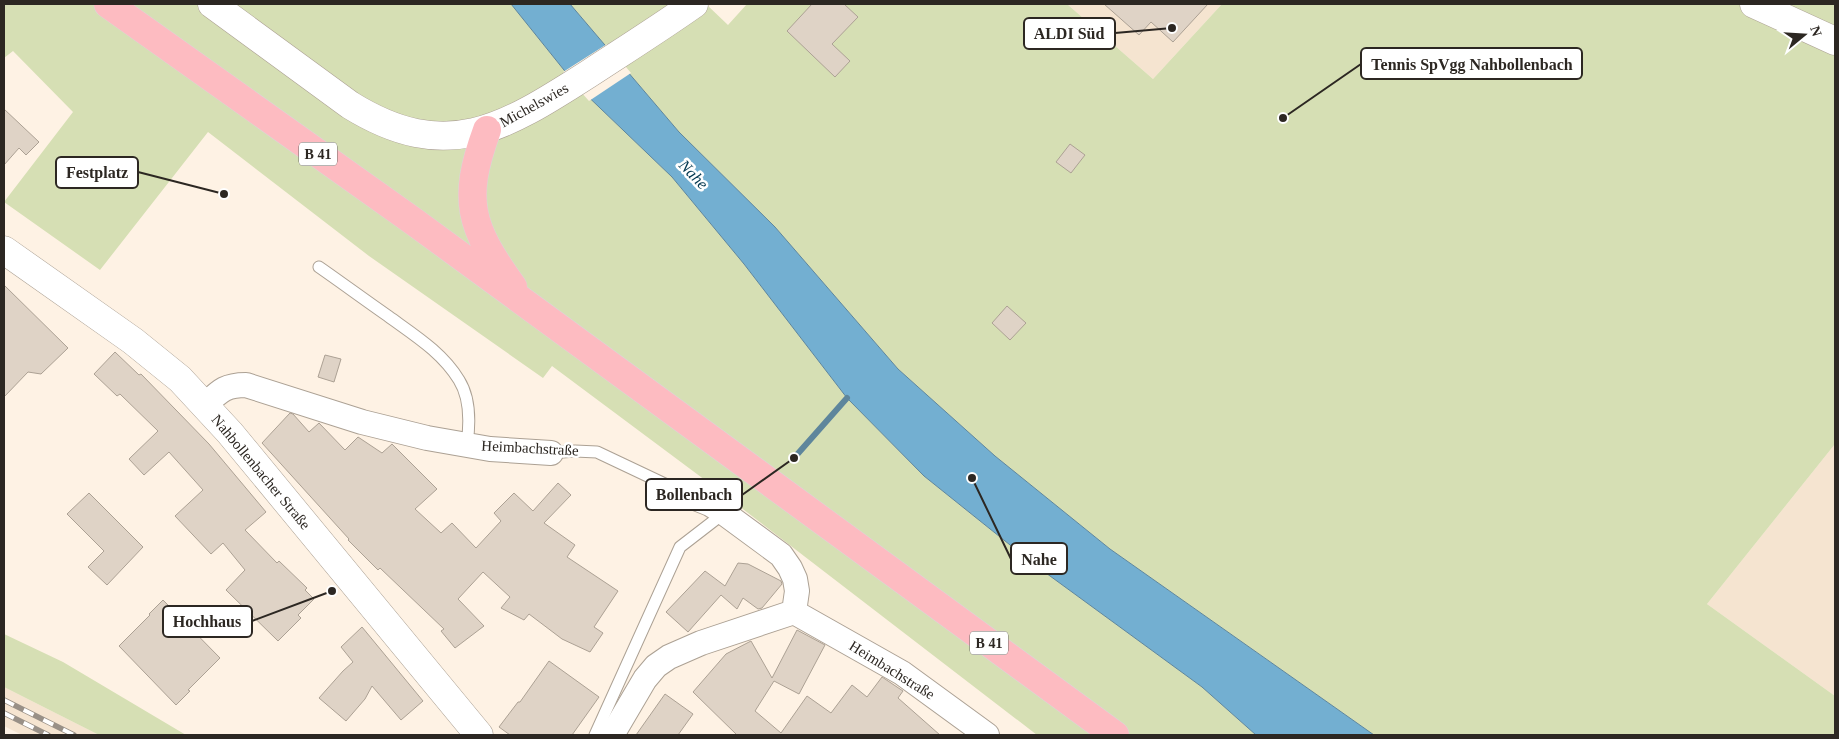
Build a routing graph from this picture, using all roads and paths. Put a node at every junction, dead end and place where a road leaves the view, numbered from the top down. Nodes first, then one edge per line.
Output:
1 (108, 4) edge
2 (212, 4) edge
3 (694, 4) edge
4 (1754, 4) edge
5 (1835, 40) edge
6 (487, 130) junction
7 (4, 250) edge
8 (319, 267) dead end
9 (527, 306) junction
10 (204, 405) junction
11 (467, 444) junction
12 (551, 453) joint
13 (690, 496) joint
14 (724, 514) junction
15 (794, 612) junction
16 (479, 735) edge
17 (595, 735) edge
18 (612, 735) edge
19 (987, 735) edge
20 (1115, 735) edge

1 - 9 main road, B 41
2 - 6 street, Michelswies
3 - 6 street, Michelswies
4 - 5 street
6 - 9 main road
7 - 10 street, Nahbollenbacher Straße
8 - 11 lane
9 - 20 main road, B 41
10 - 11 street, Heimbachstraße
10 - 16 street, Nahbollenbacher Straße
11 - 12 street, Heimbachstraße
12 - 13 lane, Heimbachstraße
13 - 14 street, Heimbachstraße
14 - 15 street, Heimbachstraße
14 - 17 lane
15 - 18 street
15 - 19 street, Heimbachstraße

